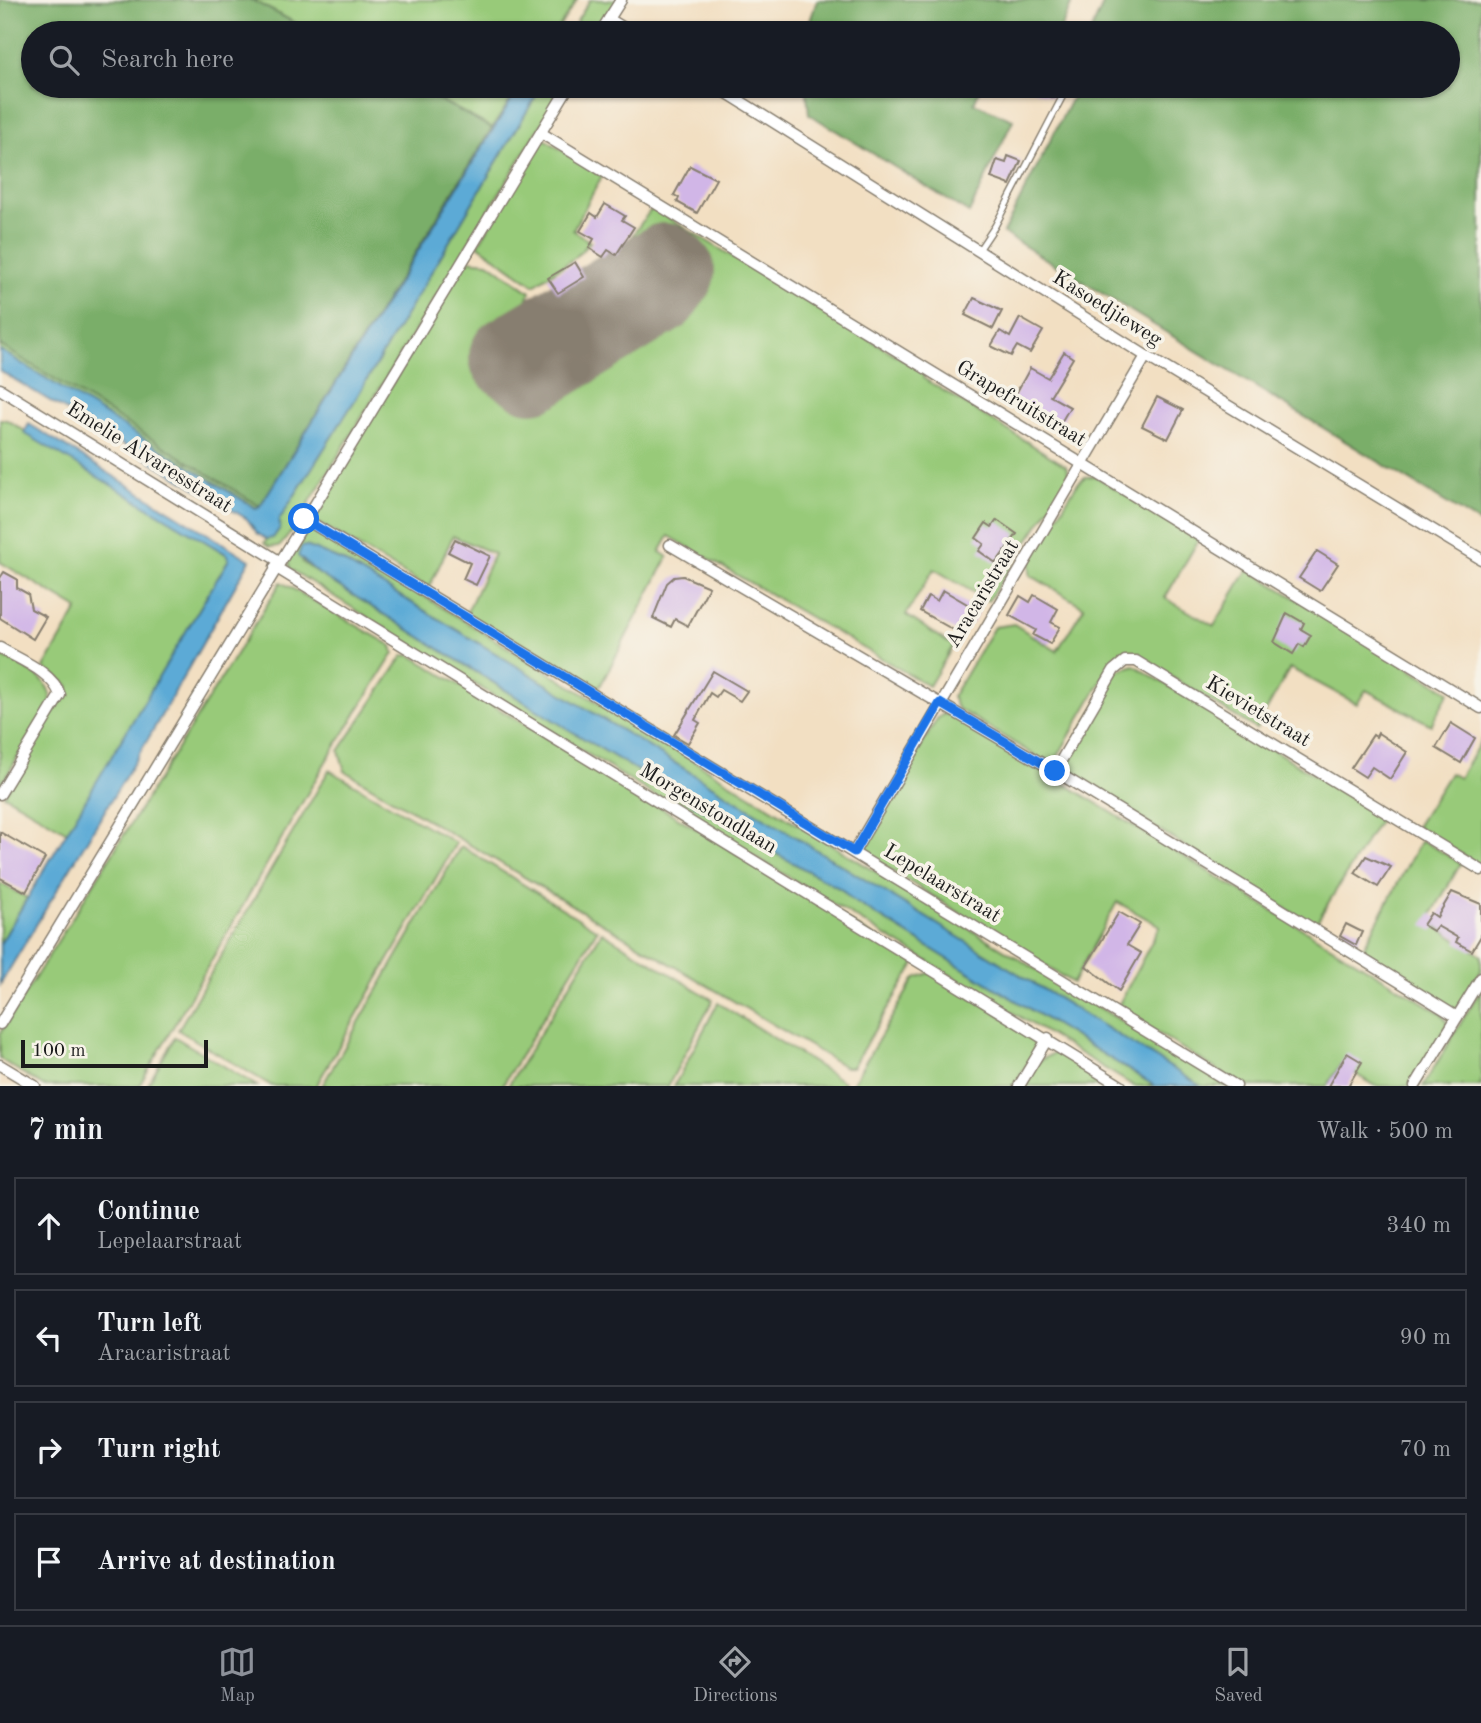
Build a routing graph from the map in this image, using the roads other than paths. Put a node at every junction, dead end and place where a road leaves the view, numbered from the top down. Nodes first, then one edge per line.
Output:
1 (621, 0) edge
2 (609, 19) joint
3 (612, 21) edge
4 (562, 98) edge
5 (735, 98) edge
6 (1062, 98) edge
7 (541, 133) junction
8 (979, 250) junction
9 (1146, 356) junction
10 (0, 389) edge
11 (1082, 464) junction
12 (304, 519) junction
13 (670, 545) dead end
14 (1481, 559) edge
15 (277, 564) junction
16 (0, 648) edge
17 (940, 703) junction
18 (1481, 708) edge
19 (1055, 771) junction
20 (0, 794) edge
21 (854, 852) junction
22 (1481, 870) edge
23 (1481, 978) edge
24 (1457, 1017) junction
25 (0, 1024) edge
26 (1048, 1038) junction
27 (0, 1065) edge
28 (35, 1086) edge
29 (1019, 1086) edge
30 (1121, 1086) edge
31 (1236, 1086) edge
32 (1415, 1086) edge

1 - 2 street
2 - 3 street
4 - 7 street
5 - 8 street, Kasoedjieweg
6 - 8 lane
7 - 11 street, Grapefruitstraat
7 - 12 street
8 - 9 street, Kasoedjieweg
9 - 11 street, Aracaristraat
9 - 14 street, Kasoedjieweg
10 - 15 street, Emelie Alvaresstraat
11 - 17 street, Aracaristraat
11 - 18 street, Grapefruitstraat
12 - 15 street
12 - 21 street, Lepelaarstraat
13 - 17 street
15 - 25 street
15 - 26 street, Morgenstondlaan
16 - 20 street
17 - 19 street
17 - 21 street, Aracaristraat
19 - 22 street, Kievietstraat
19 - 24 street
21 - 31 street, Lepelaarstraat
23 - 24 street
24 - 32 street
26 - 29 street
26 - 30 street, Morgenstondlaan
27 - 28 street

